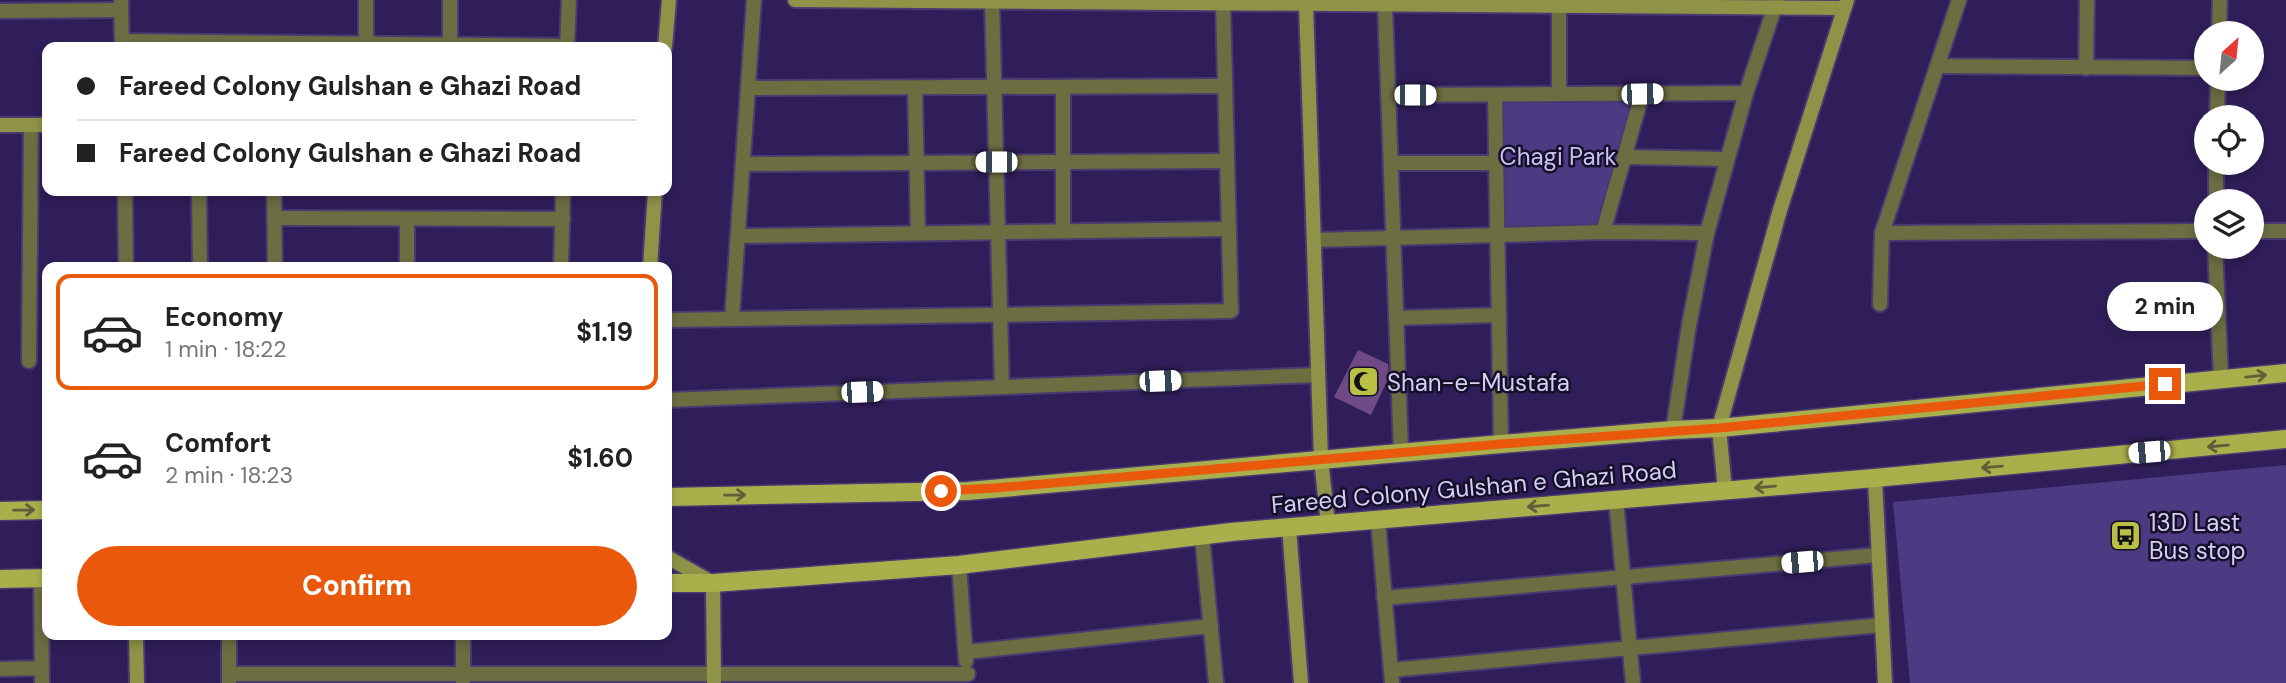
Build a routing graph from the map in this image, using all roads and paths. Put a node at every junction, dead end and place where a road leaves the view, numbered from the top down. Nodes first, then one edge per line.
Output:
1 (366, 0) edge
2 (450, 0) edge
3 (569, 0) edge
4 (669, 0) edge
5 (754, 0) edge
6 (795, 0) edge
7 (1959, 0) edge
8 (2087, 0) edge
9 (2220, 0) edge
10 (943, 1) edge
11 (1025, 1) edge
12 (992, 2) edge
13 (1223, 3) junction
14 (1603, 3) edge
15 (1306, 4) junction
16 (1674, 4) edge
17 (1776, 4) edge
18 (1845, 4) edge
19 (121, 5) edge
20 (1385, 5) junction
21 (1559, 6) junction
22 (0, 11) edge
23 (2219, 21) edge
24 (122, 42) edge
25 (366, 42) edge
26 (450, 42) edge
27 (567, 42) edge
28 (665, 42) edge
29 (1937, 66) junction
30 (2086, 68) junction
31 (2194, 68) edge
32 (1225, 86) junction
33 (994, 87) junction
34 (1063, 87) junction
35 (915, 88) junction
36 (748, 89) junction
37 (1746, 93) junction
38 (1495, 94) junction
39 (1559, 94) junction
40 (1642, 94) junction
41 (1388, 95) junction
42 (0, 125) edge
43 (32, 125) junction
44 (42, 125) edge
45 (1624, 158) junction
46 (1727, 159) junction
47 (1227, 161) junction
48 (917, 162) junction
49 (996, 162) junction
50 (1063, 162) junction
51 (1391, 163) junction
52 (1496, 163) junction
53 (743, 164) junction
54 (125, 196) edge
55 (200, 196) edge
56 (274, 196) edge
57 (563, 196) edge
58 (655, 196) edge
59 (275, 218) junction
60 (407, 219) junction
61 (563, 219) junction
62 (1229, 229) junction
63 (1063, 231) junction
64 (2194, 231) edge
65 (2264, 231) edge
66 (2286, 231) edge
67 (998, 232) junction
68 (1603, 232) junction
69 (918, 233) junction
70 (1707, 233) junction
71 (1882, 233) junction
72 (1498, 235) junction
73 (738, 236) junction
74 (1393, 238) junction
75 (1314, 240) junction
76 (2216, 259) edge
77 (127, 262) edge
78 (200, 262) edge
79 (275, 262) edge
80 (407, 262) edge
81 (561, 262) edge
82 (650, 262) edge
83 (1880, 304) dead end
84 (1000, 314) junction
85 (1499, 315) junction
86 (732, 318) junction
87 (1396, 318) junction
88 (672, 320) edge
89 (29, 361) dead end
90 (2286, 373) edge
91 (1318, 375) junction
92 (2221, 379) junction
93 (1002, 387) junction
94 (672, 400) edge
95 (1719, 428) junction
96 (1673, 430) junction
97 (2286, 439) edge
98 (1501, 444) junction
99 (1401, 453) junction
100 (1321, 459) junction
101 (1875, 478) junction
102 (1724, 490) junction
103 (672, 497) edge
104 (1616, 500) junction
105 (42, 510) edge
106 (0, 511) edge
107 (1378, 520) junction
108 (1328, 524) junction
109 (1289, 527) junction
110 (1202, 535) junction
111 (1878, 555) junction
112 (672, 560) edge
113 (959, 565) junction
114 (1623, 577) junction
115 (42, 578) edge
116 (0, 579) edge
117 (672, 583) edge
118 (713, 583) junction
119 (1384, 598) junction
120 (1882, 625) junction
121 (1211, 626) junction
122 (42, 640) edge
123 (136, 640) edge
124 (229, 640) edge
125 (463, 640) edge
126 (1629, 648) junction
127 (966, 652) junction
128 (0, 668) edge
129 (41, 676) edge
130 (1391, 676) edge
131 (229, 678) edge
132 (463, 679) edge
133 (714, 679) edge
134 (968, 679) edge
135 (137, 683) edge
136 (1216, 683) edge
137 (1301, 683) edge
138 (1633, 683) edge
139 (1885, 683) edge

1 - 25 street
2 - 26 street
3 - 27 street
4 - 28 street
5 - 36 street
6 - 10 street
7 - 29 street
8 - 30 street
9 - 23 street
10 - 12 street
11 - 12 street
11 - 13 street
12 - 33 street
13 - 15 street
13 - 32 street
14 - 16 street
14 - 21 street
15 - 20 street
15 - 75 street
16 - 17 street
17 - 18 street
17 - 37 street
18 - 95 street
19 - 22 street
19 - 24 street
20 - 21 street
20 - 41 street
21 - 39 street
29 - 30 street
29 - 71 street
30 - 31 street
32 - 34 street
32 - 47 street
33 - 34 street
33 - 35 street
33 - 49 street
34 - 50 street
35 - 36 street
35 - 48 street
36 - 53 street
37 - 40 street
37 - 46 street
38 - 39 street
38 - 41 street
38 - 52 street
39 - 40 street
40 - 45 street
41 - 51 street
42 - 43 street
43 - 44 street
43 - 89 street
45 - 46 street
45 - 68 street
46 - 70 street
47 - 50 street
47 - 62 street
48 - 49 street
48 - 53 street
48 - 69 street
49 - 50 street
49 - 67 street
50 - 63 street
51 - 52 street
51 - 74 street
52 - 72 street
53 - 73 street
54 - 77 street
55 - 78 street
56 - 59 street
57 - 61 street
58 - 82 street
59 - 60 street
59 - 79 street
60 - 61 street
60 - 80 street
61 - 81 street
62 - 63 street
62 - 84 street
63 - 67 street
64 - 71 street
65 - 66 street
67 - 69 street
67 - 84 street
68 - 70 street
68 - 72 street
69 - 73 street
70 - 96 street
71 - 83 street
72 - 74 street
72 - 85 street
73 - 86 street
74 - 75 street
74 - 87 street
75 - 91 street
76 - 92 street
84 - 86 street
84 - 93 street
85 - 87 street
85 - 98 street
86 - 88 street
87 - 99 street
92 -> 90 main road, Fareed Colony Gulshan e Ghazi Road
91 - 93 street
91 - 100 street
92 - 95 main road, Fareed Colony Gulshan e Ghazi Road
93 - 94 street
95 - 96 main road, Fareed Colony Gulshan e Ghazi Road
95 - 102 street
96 - 98 main road, Fareed Colony Gulshan e Ghazi Road
97 -> 101 main road, Fareed Colony Gulshan e Ghazi Road
98 - 99 main road, Fareed Colony Gulshan e Ghazi Road
99 - 100 main road, Fareed Colony Gulshan e Ghazi Road
103 -> 100 main road, Fareed Colony Gulshan e Ghazi Road
100 - 108 street
101 -> 102 main road, Fareed Colony Gulshan e Ghazi Road
101 - 111 street
102 - 104 main road, Fareed Colony Gulshan e Ghazi Road
104 -> 107 main road, Fareed Colony Gulshan e Ghazi Road
104 - 114 street
106 -> 105 main road
107 - 108 main road, Fareed Colony Gulshan e Ghazi Road
107 - 119 street
108 - 109 main road, Fareed Colony Gulshan e Ghazi Road
109 - 110 main road, Fareed Colony Gulshan e Ghazi Road
109 - 137 street
110 - 113 main road, Fareed Colony Gulshan e Ghazi Road
110 - 121 street
111 - 114 street
111 - 120 street
112 - 118 street
113 - 118 main road, Fareed Colony Gulshan e Ghazi Road
113 - 127 street
114 - 119 street
114 - 126 street
115 - 116 main road
117 - 118 main road, Fareed Colony Gulshan e Ghazi Road
118 - 133 street
119 - 130 street
120 - 126 street
120 - 139 street
121 - 127 street
121 - 136 street
122 - 129 street
123 - 135 street
124 - 131 street
125 - 132 street
126 - 130 street
126 - 138 street
127 - 134 street
128 - 129 street
131 - 132 street
132 - 133 street
133 - 134 street

